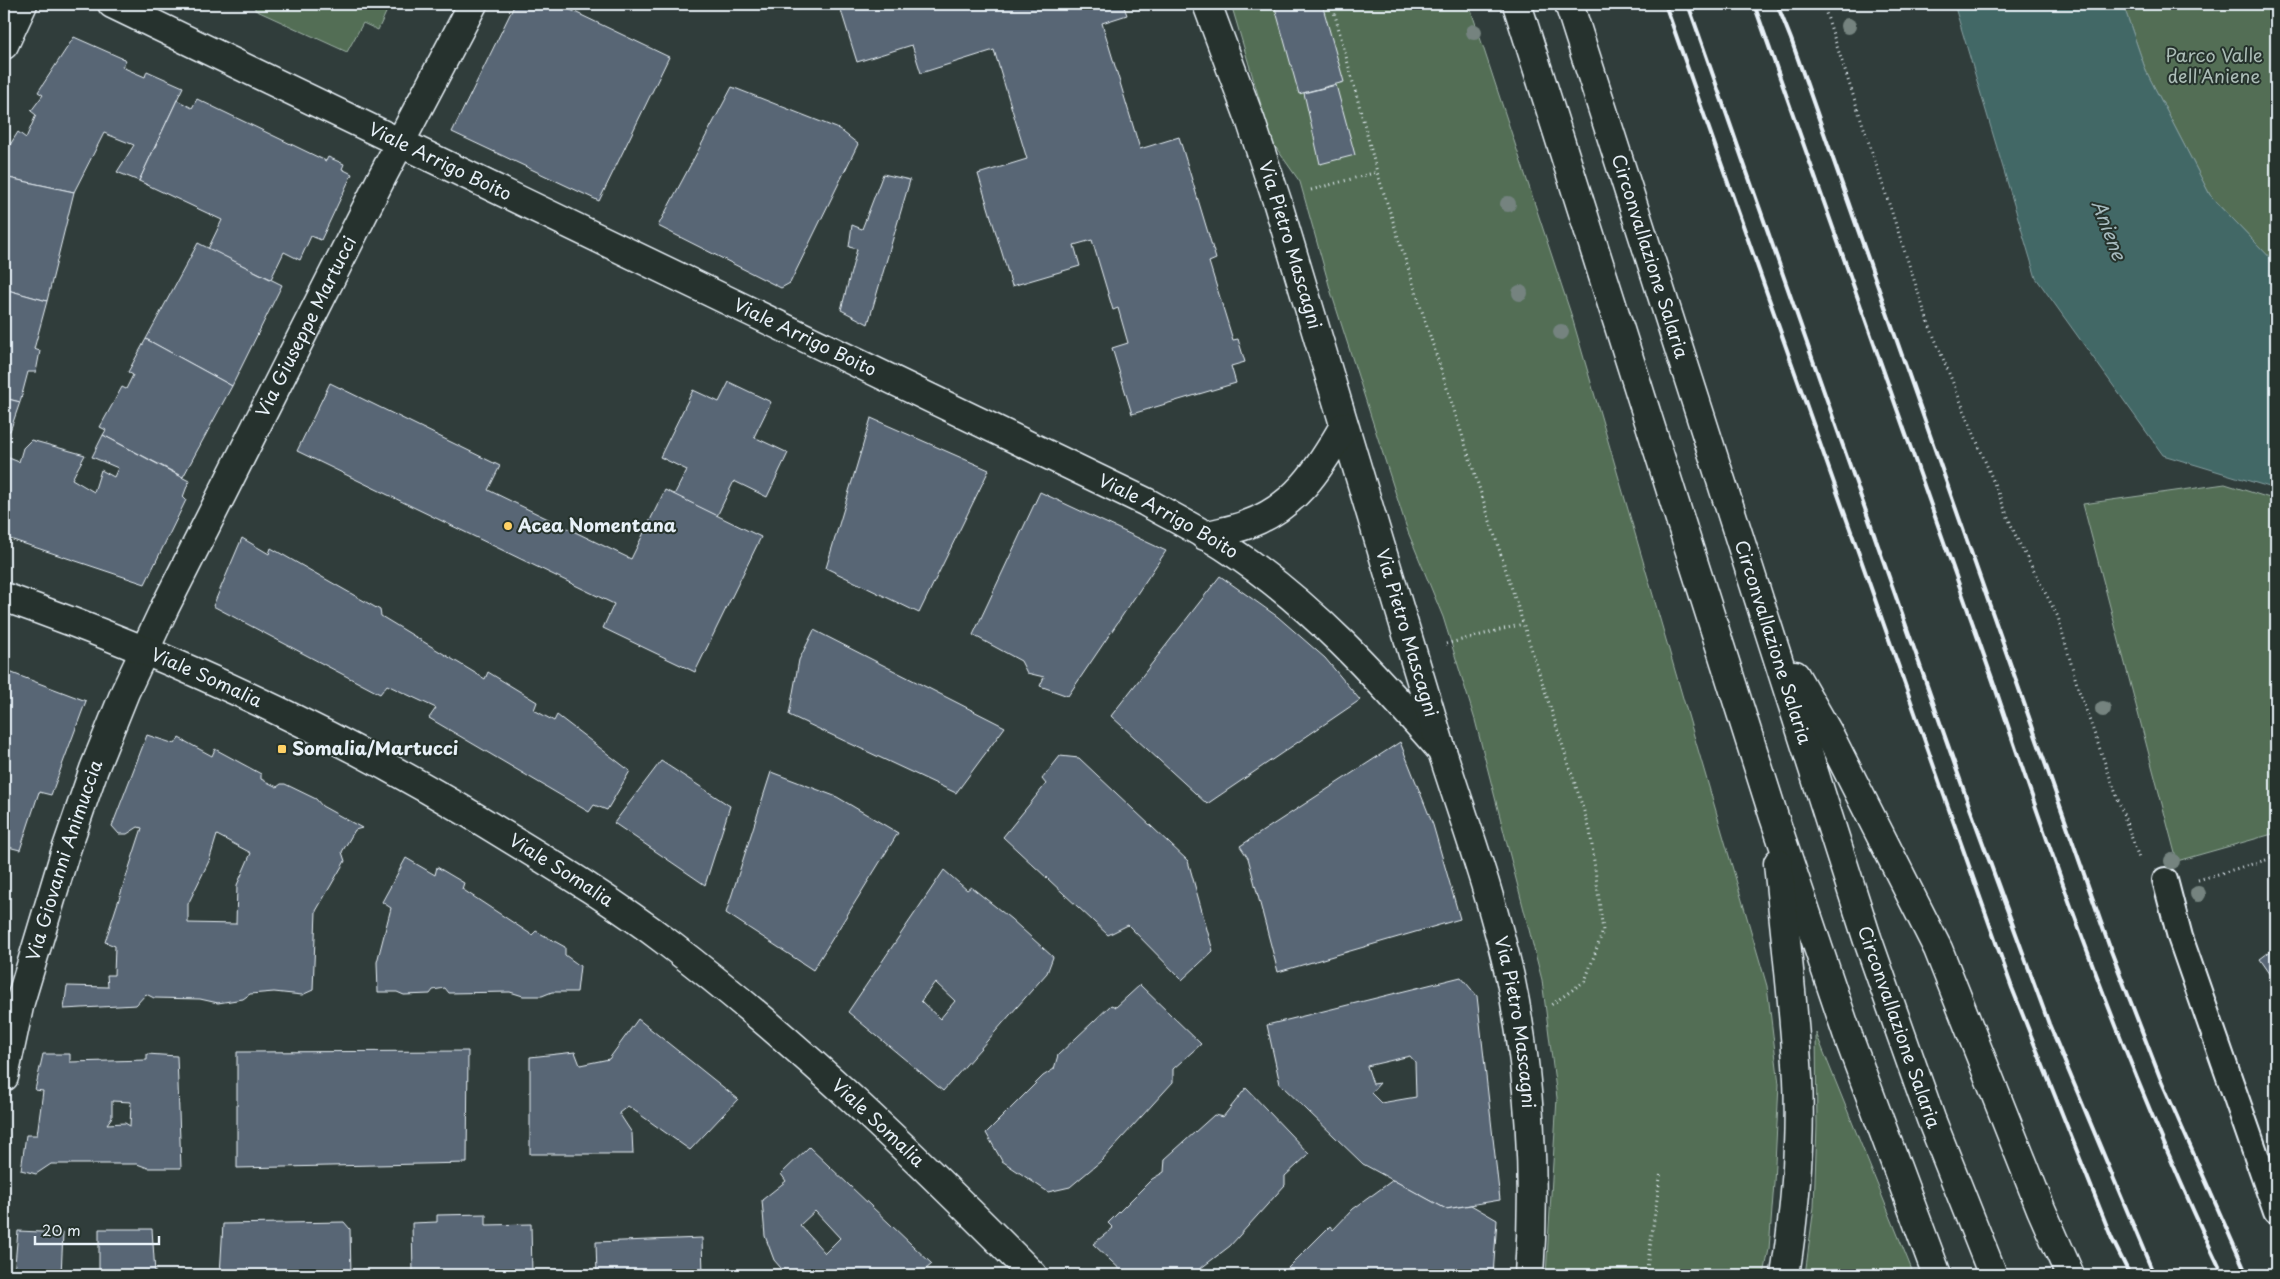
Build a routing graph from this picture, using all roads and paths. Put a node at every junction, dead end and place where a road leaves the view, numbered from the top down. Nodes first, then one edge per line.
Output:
1 (23, 4) edge
2 (112, 4) edge
3 (473, 4) edge
4 (1207, 4) edge
5 (1332, 4) edge
6 (1517, 4) edge
7 (1569, 4) edge
8 (1823, 4) edge
9 (4, 45) edge
10 (400, 143) junction
11 (1377, 172) junction
12 (1304, 192) dead end
13 (1344, 426) junction
14 (1205, 536) junction
15 (4, 597) edge
16 (1523, 624) junction
17 (1770, 635) junction
18 (1444, 644) dead end
19 (144, 651) junction
20 (1442, 751) junction
21 (1774, 817) junction
22 (2276, 857) edge
23 (2174, 883) junction
24 (1544, 1010) dead end
25 (4, 1077) edge
26 (1661, 1171) dead end
27 (2276, 1212) edge
28 (1033, 1275) edge
29 (1529, 1275) edge
30 (1646, 1275) edge
31 (1785, 1275) edge
32 (1937, 1275) edge
33 (1993, 1275) edge
34 (2070, 1275) edge

1 - 9 main road
2 - 10 main road, Viale Arrigo Boito
3 - 10 main road, Via Giuseppe Martucci
4 - 13 main road, Via Pietro Mascagni
5 - 11 path
6 - 21 main road
7 - 17 main road, Circonvallazione Salaria
8 - 23 path
10 - 14 main road, Viale Arrigo Boito
10 - 19 main road, Via Giuseppe Martucci
11 - 12 path
11 - 16 path
13 - 14 main road
13 - 20 main road, Via Pietro Mascagni
14 - 20 main road, Viale Arrigo Boito
15 - 19 main road, Viale Somalia
16 - 18 path
16 - 24 path
17 - 33 main road, Circonvallazione Salaria
17 - 34 main road
19 - 25 main road, Via Giovanni Animuccia
19 - 28 main road, Viale Somalia
20 - 29 main road, Via Pietro Mascagni
21 - 31 main road
21 - 32 main road
22 - 23 path
23 - 27 lane
26 - 30 path

